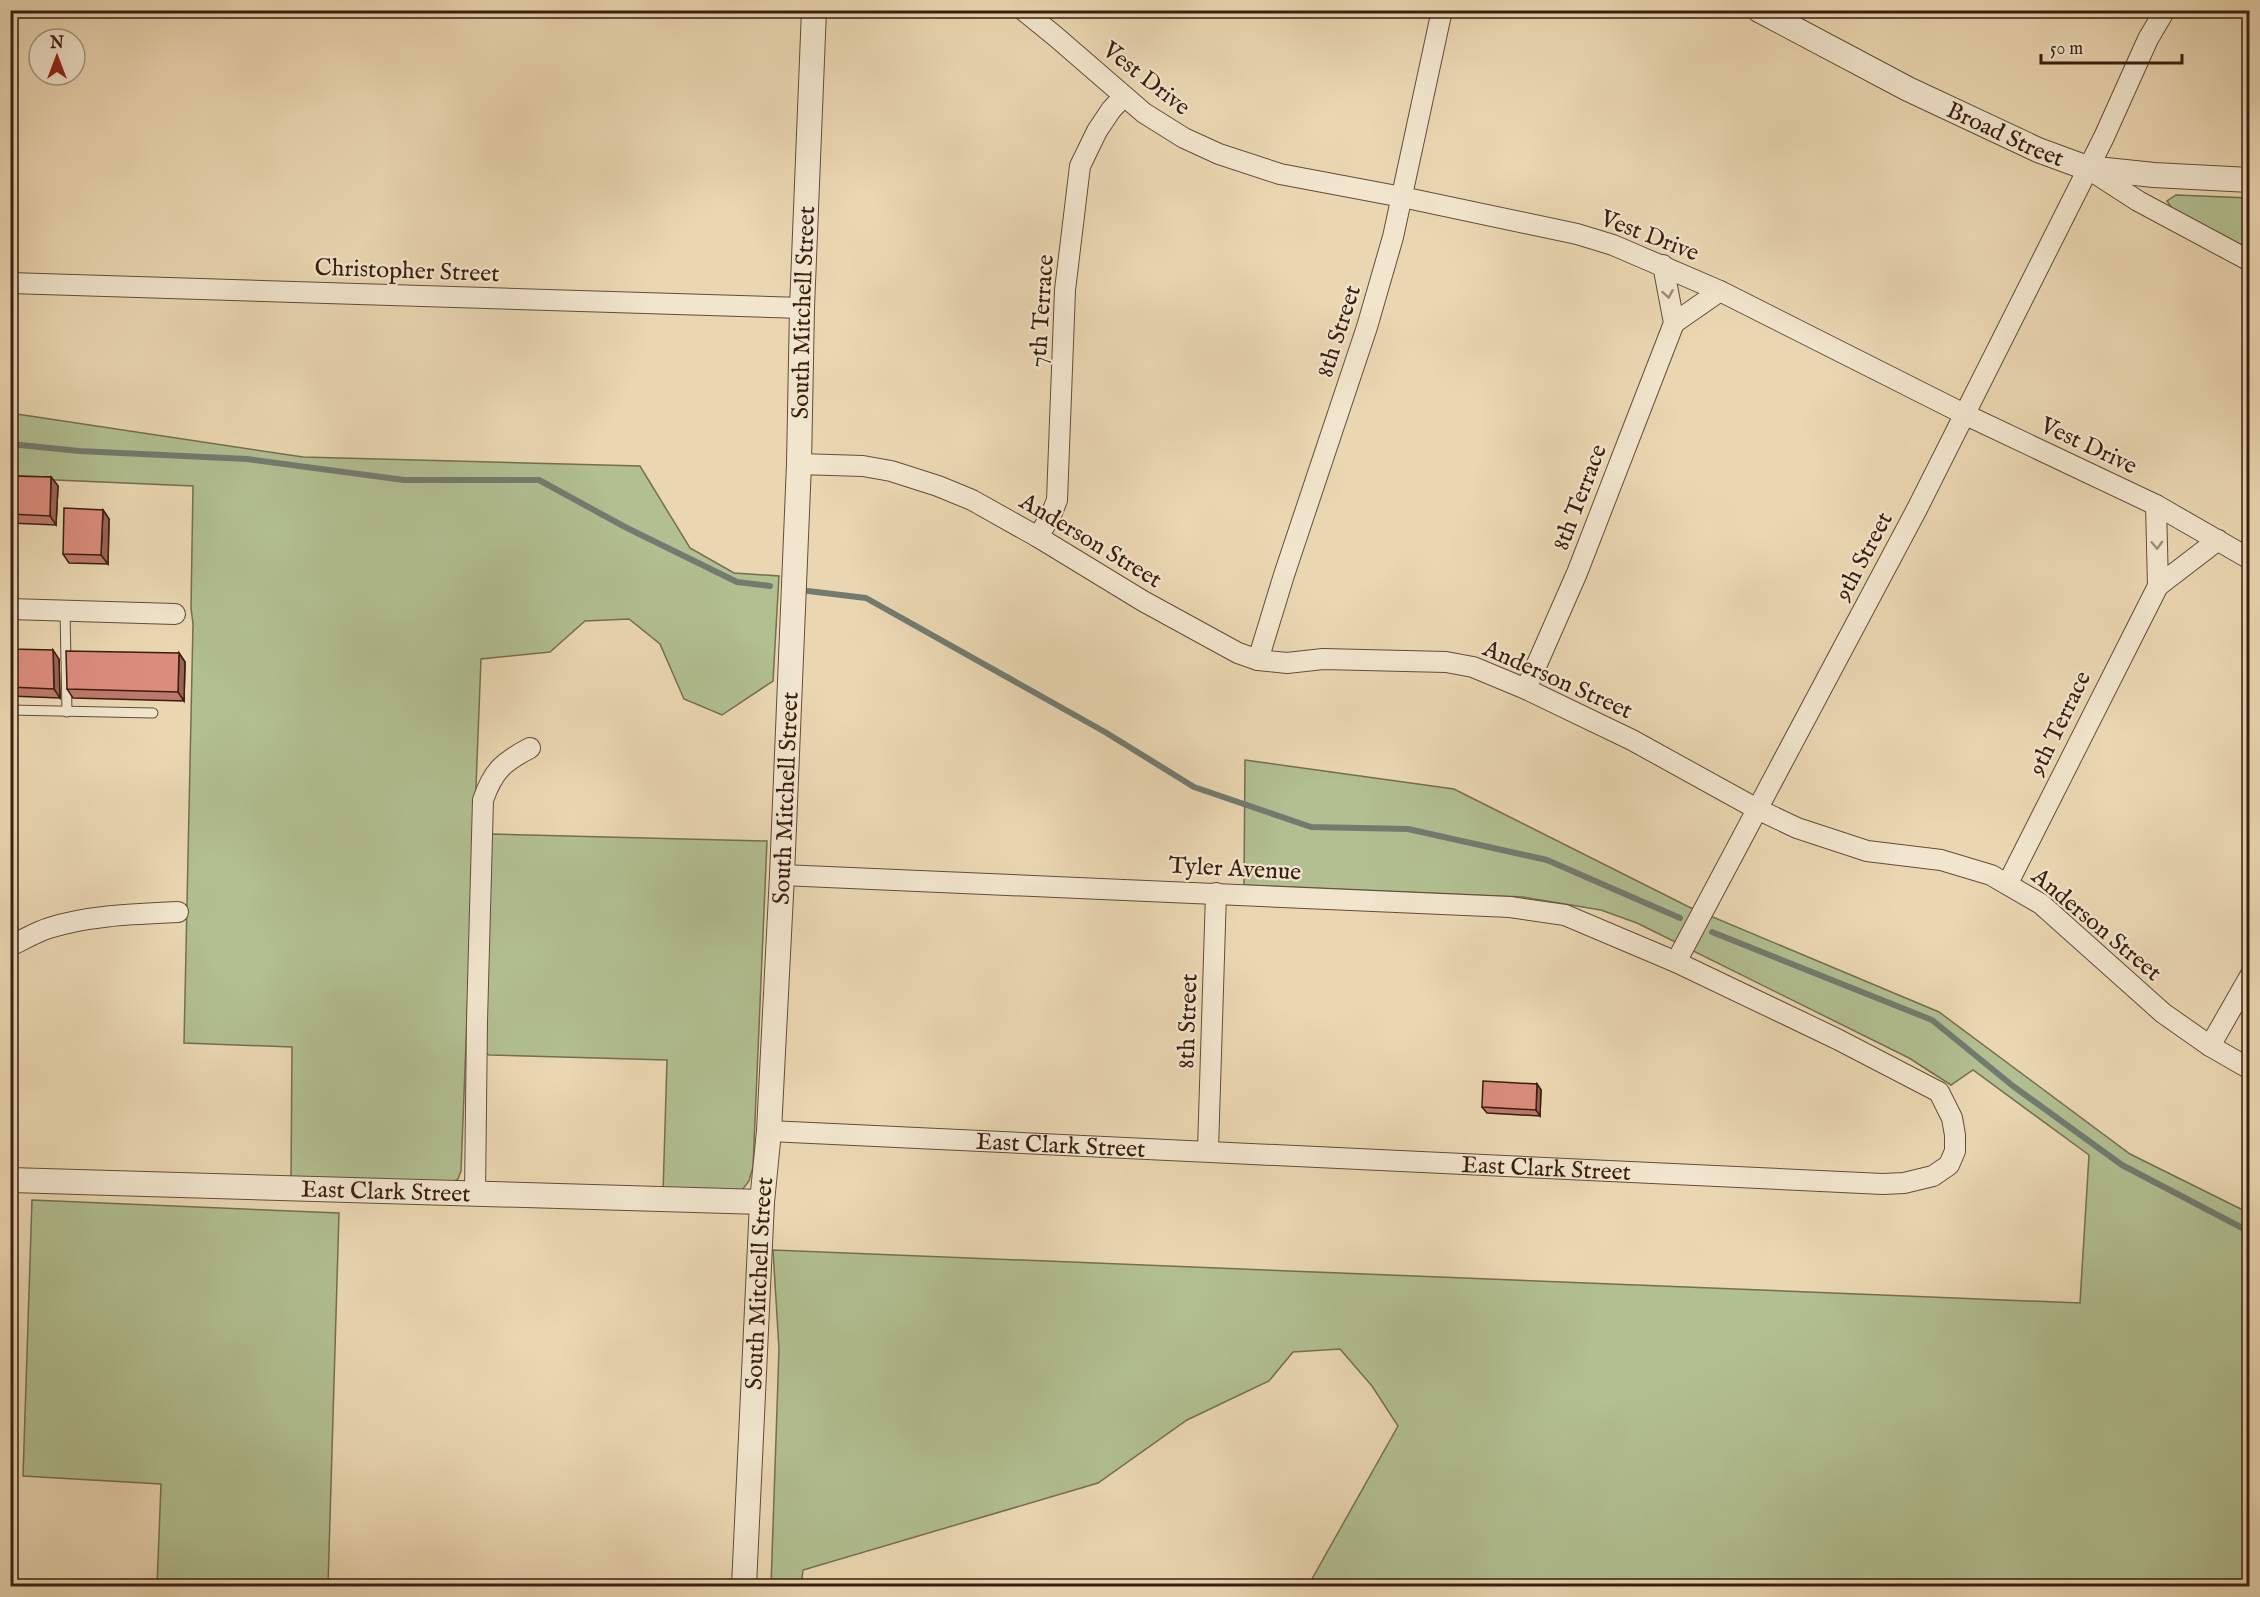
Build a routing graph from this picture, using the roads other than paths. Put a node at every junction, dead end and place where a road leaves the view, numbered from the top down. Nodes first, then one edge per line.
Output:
1 (814, 10) edge
2 (1023, 10) edge
3 (1442, 10) edge
4 (1760, 10) edge
5 (2164, 10) edge
6 (1123, 97) junction
7 (2087, 168) junction
8 (2250, 180) edge
9 (1402, 196) junction
10 (2250, 261) edge
11 (1663, 266) junction
12 (10, 283) edge
13 (1720, 291) junction
14 (802, 308) junction
15 (1674, 322) junction
16 (1964, 414) junction
17 (799, 464) junction
18 (2156, 505) junction
19 (1038, 537) junction
20 (2218, 540) junction
21 (2250, 559) edge
22 (2158, 586) junction
23 (10, 609) edge
24 (65, 611) junction
25 (175, 614) dead end
26 (1258, 660) junction
27 (1526, 689) junction
28 (10, 710) edge
29 (67, 712) junction
30 (153, 713) dead end
31 (530, 748) dead end
32 (1757, 809) junction
33 (782, 875) junction
34 (2008, 883) junction
35 (1216, 893) junction
36 (178, 912) dead end
37 (10, 946) edge
38 (1676, 962) junction
39 (2250, 976) edge
40 (2210, 1046) junction
41 (2250, 1069) edge
42 (769, 1131) junction
43 (1208, 1150) junction
44 (10, 1180) edge
45 (475, 1194) junction
46 (762, 1202) junction
47 (744, 1587) edge

1 - 14 street, South Mitchell Street
2 - 6 street, Vest Drive
3 - 9 street, 8th Street
4 - 7 street, Broad Street
5 - 7 street, 9th Street
6 - 9 street, Vest Drive
6 - 19 street, 7th Terrace
7 - 8 street
7 - 10 street, Broad Street
7 - 16 street, 9th Street
9 - 11 street, Vest Drive
9 - 26 street, 8th Street
11 - 13 street, Vest Drive
11 -> 15 street
12 - 14 street, Christopher Street
13 - 15 street
13 - 16 street, Vest Drive
14 - 17 street, South Mitchell Street
15 - 27 street, 8th Terrace
16 - 18 street, Vest Drive
16 - 32 street, 9th Street
17 - 19 street, Anderson Street
17 - 33 street, South Mitchell Street
18 - 20 street, Vest Drive
18 -> 22 street, 9th Terrace
19 - 26 street, Anderson Street
20 - 21 street, Vest Drive
20 - 22 street, 9th Terrace
22 - 34 street, 9th Terrace
23 - 24 street
24 - 25 street
24 - 29 lane
26 - 27 street, Anderson Street
27 - 32 street, Anderson Street
28 - 29 lane
29 - 30 lane
31 - 45 street
32 - 34 street, Anderson Street
32 - 38 street, 9th Street
33 - 35 street, Tyler Avenue
33 - 42 street, South Mitchell Street
34 - 40 street, Anderson Street
35 - 38 street, Tyler Avenue
35 - 43 street, 8th Street
36 - 37 street
38 - 43 street, East Clark Street
39 - 40 street
40 - 41 street, Anderson Street
42 - 43 street, East Clark Street
42 - 46 street, South Mitchell Street
44 - 45 street, East Clark Street
45 - 46 street, East Clark Street
46 - 47 street, South Mitchell Street

